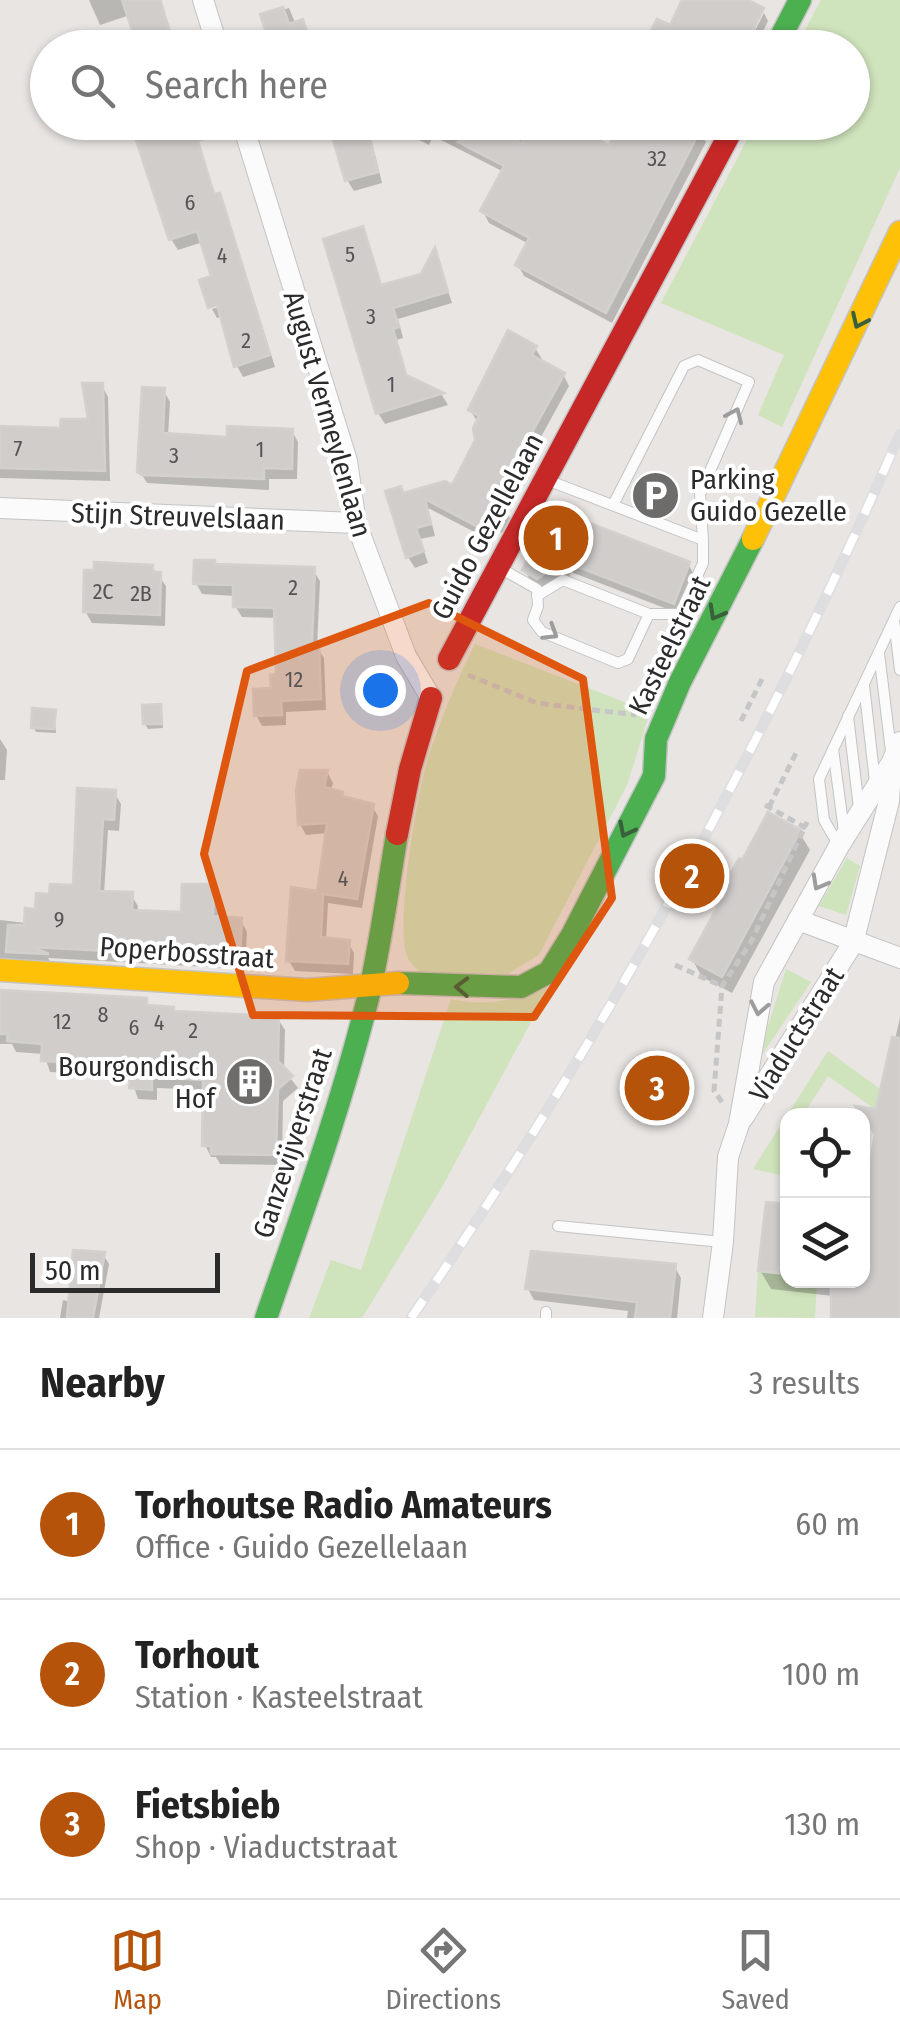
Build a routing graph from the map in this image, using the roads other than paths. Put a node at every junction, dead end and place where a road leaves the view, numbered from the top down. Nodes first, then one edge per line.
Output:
1 (204, 0) edge
2 (800, 0) edge
3 (213, 30) edge
4 (784, 30) edge
5 (248, 140) edge
6 (726, 140) edge
7 (900, 232) edge
8 (546, 479) junction
9 (612, 505) junction
10 (0, 508) edge
11 (356, 523) junction
12 (703, 540) junction
13 (500, 568) junction
14 (537, 596) junction
15 (900, 607) edge
16 (649, 614) junction
17 (894, 619) junction
18 (879, 652) junction
19 (449, 659) joint
20 (900, 670) edge
21 (864, 684) junction
22 (431, 698) junction
23 (848, 716) junction
24 (833, 748) junction
25 (896, 752) edge
26 (875, 788) junction
27 (859, 814) junction
28 (842, 841) junction
29 (798, 920) junction
30 (853, 943) junction
31 (900, 958) edge
32 (0, 970) edge
33 (370, 986) junction
34 (739, 1124) junction
35 (558, 1226) dead end
36 (723, 1242) junction
37 (266, 1318) edge
38 (713, 1318) edge

1 - 3 street
2 - 4 street
5 - 11 street, August Vermeylenlaan
6 - 8 street, Guido Gezellelaan
7 -> 33 street, Kasteelstraat
8 - 9 lane
8 - 13 street, Guido Gezellelaan
9 - 12 lane
12 -> 9 lane
10 - 11 street, Stijn Streuvelslaan
11 - 22 street, August Vermeylenlaan
12 - 16 lane
13 - 14 lane
13 - 19 street, Guido Gezellelaan
14 - 16 lane
14 -> 16 lane
15 - 17 lane
17 - 18 lane
17 - 20 lane
18 - 21 lane
18 - 25 lane
19 - 22 street, Guido Gezellelaan
21 - 23 lane
21 - 26 lane
22 - 33 street, Guido Gezellelaan
23 - 24 lane
23 - 27 lane
24 - 28 lane
24 - 28 lane
25 - 26 street, Viaductstraat
25 - 30 street, Viaductstraat
26 - 27 street, Viaductstraat
27 - 28 street, Viaductstraat
28 -> 29 street, Viaductstraat
29 - 30 street
29 -> 34 street, Viaductstraat
30 - 31 street
30 - 34 street, Viaductstraat
32 - 33 street, Poperbosstraat
33 - 37 street, Ganzevijverstraat
34 - 36 street, Viaductstraat
35 - 36 lane
36 - 38 street, Viaductstraat

